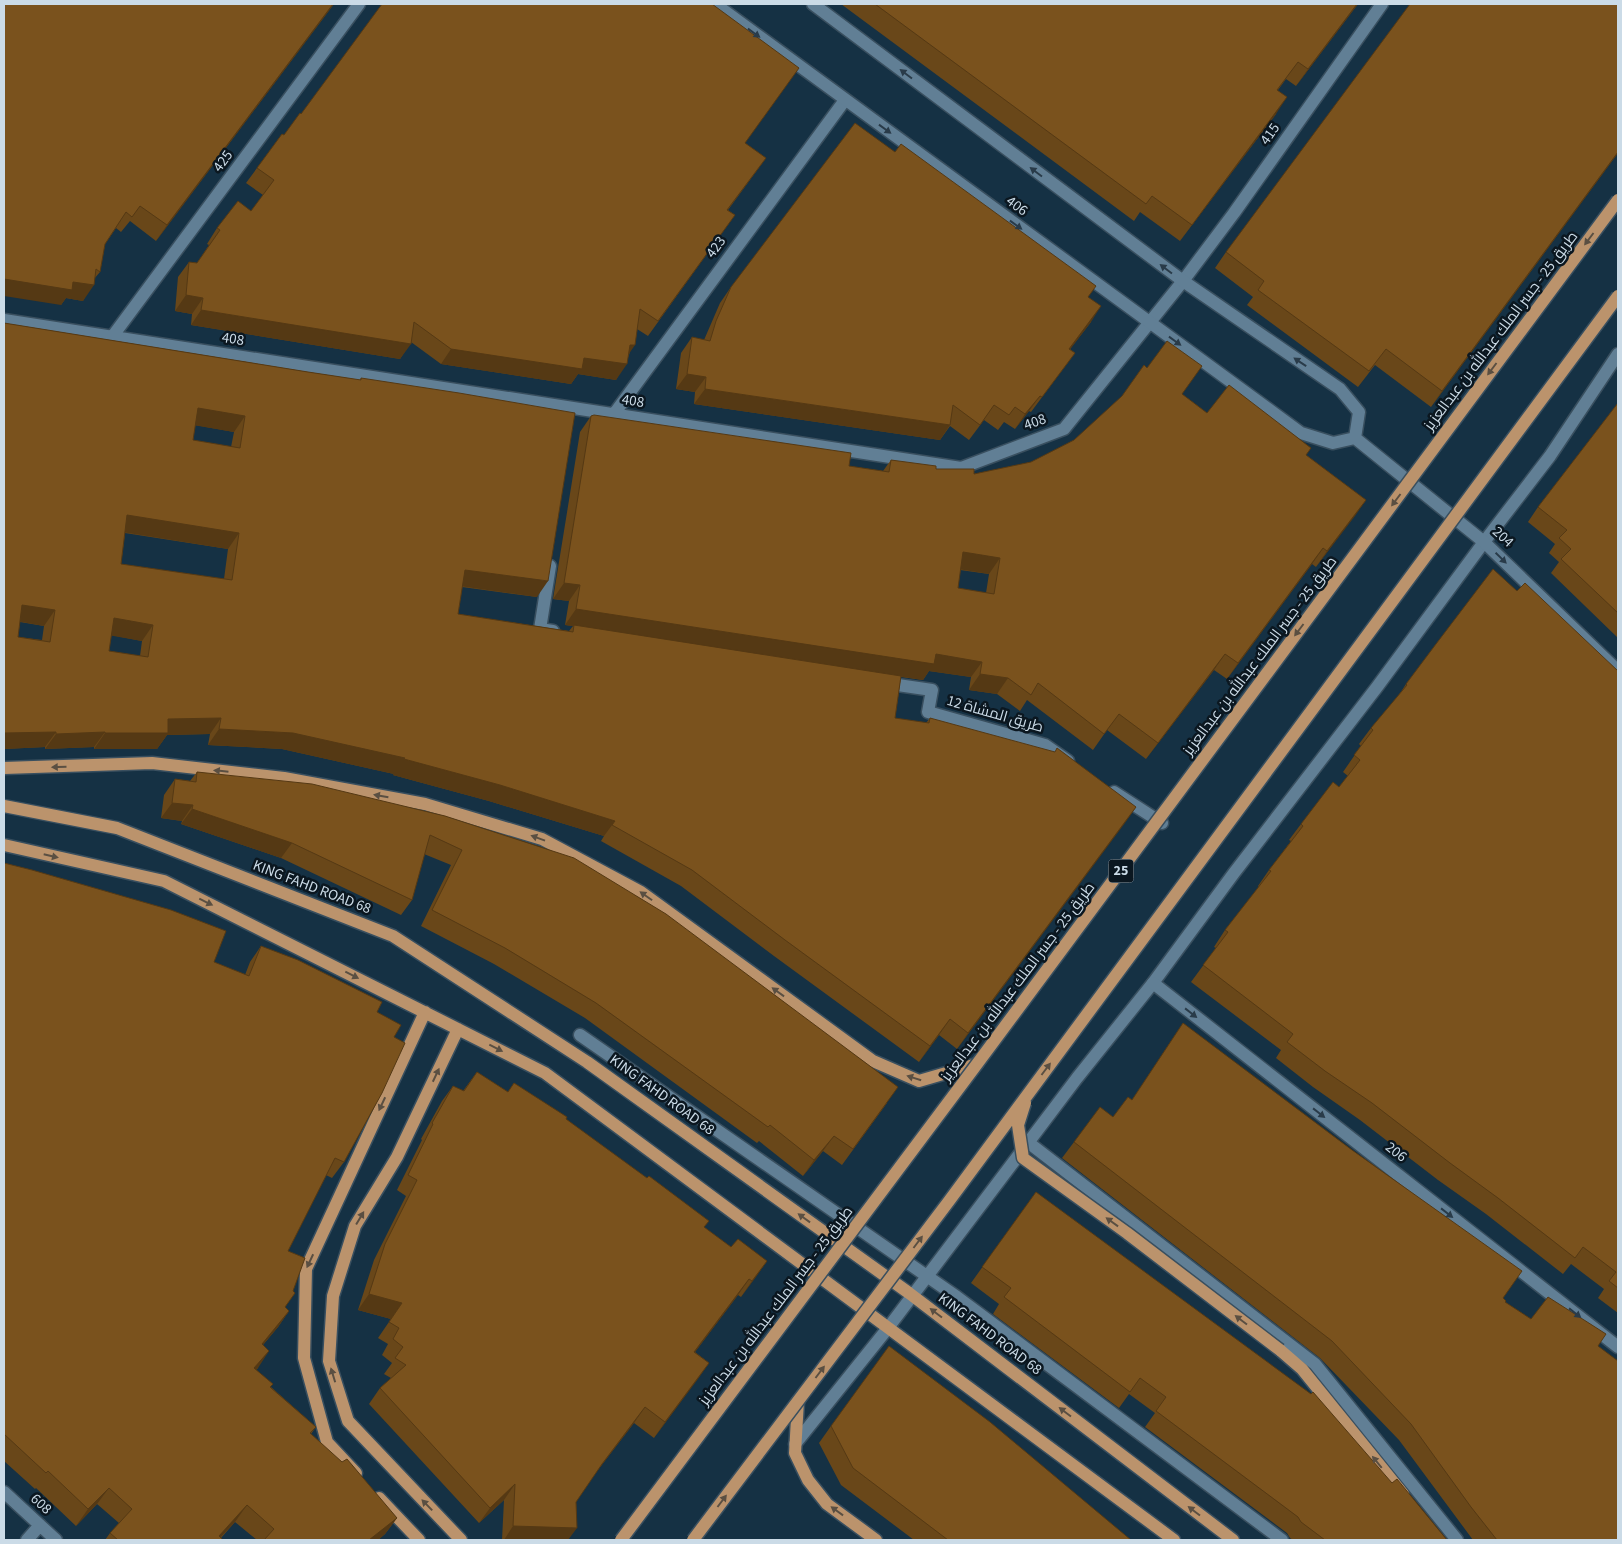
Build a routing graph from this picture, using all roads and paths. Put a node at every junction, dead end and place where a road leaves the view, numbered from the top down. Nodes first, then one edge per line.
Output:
1 (359, 4) edge
2 (715, 4) edge
3 (813, 4) edge
4 (1382, 4) edge
5 (845, 100) junction
6 (1618, 200) edge
7 (1182, 281) junction
8 (1618, 296) edge
9 (4, 320) edge
10 (1150, 322) junction
11 (112, 337) junction
12 (1618, 354) edge
13 (614, 414) junction
14 (1355, 438) junction
15 (1484, 542) junction
16 (552, 556) edge
17 (570, 634) edge
18 (1618, 671) edge
19 (875, 681) edge
20 (1076, 766) edge
21 (4, 768) edge
22 (1107, 787) edge
23 (4, 806) edge
24 (1162, 824) dead end
25 (4, 845) edge
26 (1152, 982) junction
27 (425, 1012) junction
28 (458, 1029) junction
29 (580, 1035) dead end
30 (977, 1064) junction
31 (1028, 1092) junction
32 (1028, 1143) junction
33 (913, 1296) junction
34 (888, 1328) junction
35 (1618, 1347) edge
36 (798, 1401) junction
37 (795, 1444) junction
38 (4, 1492) edge
39 (1411, 1503) edge
40 (40, 1525) junction
41 (26, 1540) edge
42 (56, 1540) edge
43 (419, 1540) edge
44 (461, 1540) edge
45 (621, 1540) edge
46 (693, 1540) edge
47 (876, 1540) edge
48 (1174, 1540) edge
49 (1232, 1540) edge
50 (1282, 1540) edge
51 (1457, 1540) edge

1 - 11 street, 425
2 -> 5 street, 406
7 -> 3 street
4 - 7 street, 415
5 -> 10 street, 406
5 - 13 street, 423
6 -> 30 main road, طريق 25 - جسر الملك عبدالله بن عبدالعزيز / 25, bridge
7 - 10 street, 408
14 -> 7 street
31 -> 8 main road, bridge
9 - 11 street, 408
10 - 13 street, 408
10 -> 14 street, 406
11 - 13 street, 408
12 - 15 street
14 - 15 street, 204
15 -> 18 street, 204
15 - 26 street
16 - 17 street
19 - 20 street, طريق المشاة 12
30 -> 21 main road
22 - 24 street
33 -> 23 main road, KING FAHD ROAD 68
25 -> 27 main road
26 - 32 street
26 -> 35 street, 206
27 - 28 main road
27 -> 43 main road
28 -> 34 main road
44 -> 28 main road
29 - 50 street
30 - 45 main road, طريق 25 - جسر الملك عبدالله بن عبدالعزيز / 25, bridge
36 -> 31 main road, bridge
39 -> 31 main road, bridge
32 - 33 street
32 - 51 street
33 - 34 street
49 -> 33 main road, KING FAHD ROAD 68
34 - 37 street
34 - 48 main road
36 - 37 main road
46 -> 36 main road, bridge
47 -> 37 main road
38 - 40 street, 608
40 - 41 street
40 - 42 street, 608

